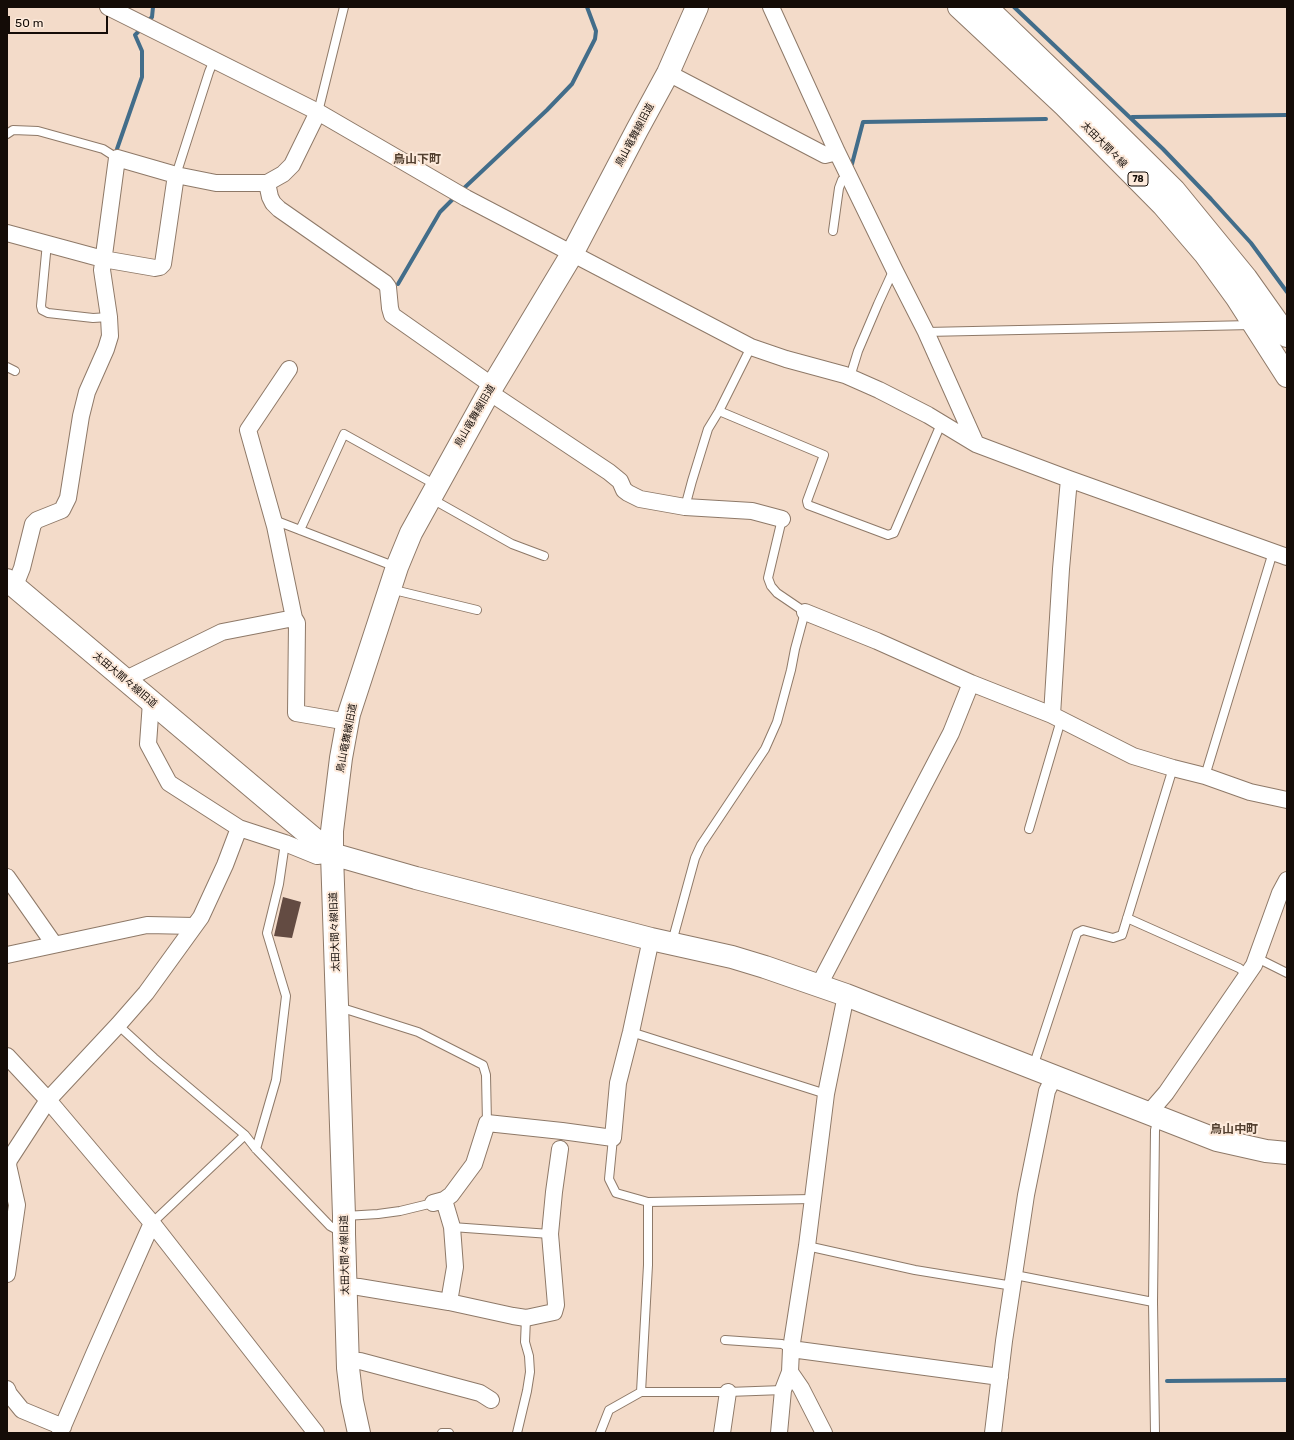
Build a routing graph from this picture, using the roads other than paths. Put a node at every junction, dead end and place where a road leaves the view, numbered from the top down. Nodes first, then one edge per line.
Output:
1 (108, 7) edge
2 (344, 7) edge
3 (697, 7) edge
4 (771, 7) edge
5 (959, 7) edge
6 (986, 7) edge
7 (214, 60) junction
8 (668, 73) junction
9 (318, 112) junction
10 (7, 134) edge
11 (837, 152) junction
12 (117, 158) junction
13 (176, 175) junction
14 (848, 176) junction
15 (266, 183) junction
16 (833, 231) dead end
17 (7, 233) edge
18 (47, 243) junction
19 (572, 254) junction
20 (103, 259) junction
21 (894, 269) junction
22 (109, 317) junction
23 (1254, 325) junction
24 (1285, 329) edge
25 (926, 332) junction
26 (751, 347) junction
27 (289, 369) dead end
28 (1287, 376) edge
29 (850, 377) junction
30 (491, 389) junction
31 (719, 411) junction
32 (941, 424) junction
33 (976, 444) junction
34 (1069, 479) junction
35 (433, 491) junction
36 (686, 507) junction
37 (782, 519) joint
38 (273, 520) junction
39 (300, 530) junction
40 (1280, 554) edge
41 (544, 556) dead end
42 (397, 567) junction
43 (10, 582) edge
44 (389, 589) junction
45 (477, 610) dead end
46 (805, 612) junction
47 (294, 618) junction
48 (124, 680) junction
49 (972, 683) junction
50 (151, 702) junction
51 (1057, 717) junction
52 (348, 722) junction
53 (1173, 768) junction
54 (1205, 776) junction
55 (1287, 800) edge
56 (239, 828) junction
57 (1029, 829) dead end
58 (285, 843) junction
59 (332, 854) junction
60 (7, 877) edge
61 (1287, 880) edge
62 (1127, 918) junction
63 (194, 926) junction
64 (651, 939) junction
65 (54, 944) junction
66 (672, 945) junction
67 (7, 955) edge
68 (1257, 958) junction
69 (1287, 973) edge
70 (1247, 974) junction
71 (819, 985) junction
72 (846, 995) junction
73 (337, 1007) junction
74 (118, 1025) junction
75 (630, 1032) junction
76 (7, 1056) edge
77 (1033, 1068) junction
78 (1054, 1077) junction
79 (826, 1094) junction
80 (48, 1100) junction
81 (1155, 1115) junction
82 (487, 1123) junction
83 (245, 1135) junction
84 (613, 1138) junction
85 (561, 1140) junction
86 (256, 1148) junction
87 (1287, 1153) edge
88 (812, 1199) junction
89 (439, 1201) junction
90 (648, 1202) junction
91 (152, 1223) junction
92 (344, 1225) junction
93 (452, 1226) junction
94 (550, 1234) junction
95 (807, 1246) junction
96 (7, 1274) edge
97 (1014, 1281) junction
98 (346, 1286) junction
99 (449, 1302) junction
100 (1153, 1302) junction
101 (526, 1318) junction
102 (725, 1340) dead end
103 (792, 1349) junction
104 (348, 1362) junction
105 (790, 1372) junction
106 (1000, 1378) junction
107 (7, 1389) edge
108 (783, 1390) junction
109 (641, 1392) junction
110 (728, 1392) junction
111 (491, 1400) dead end
112 (62, 1430) edge
113 (316, 1433) edge
114 (359, 1433) edge
115 (442, 1433) edge
116 (450, 1433) edge
117 (517, 1433) edge
118 (600, 1433) edge
119 (722, 1433) edge
120 (779, 1433) edge
121 (824, 1433) edge
122 (993, 1433) edge
123 (1156, 1433) edge

1 - 7 street
2 - 9 lane
3 - 8 street, 鳥山竜舞線旧道
4 - 11 street
5 - 23 street, 太田大間々線 / 78
6 - 24 street, 太田大間々線 / 78
7 - 9 street
7 - 13 lane
8 - 11 street
8 - 19 street, 鳥山竜舞線旧道
9 - 15 street
9 - 19 street
10 - 12 lane
11 - 14 street
12 - 13 street
12 - 20 street
13 - 15 street
13 - 20 street
14 - 16 lane
14 - 21 street
15 - 30 street
17 - 18 street
18 - 20 street
18 - 22 lane
19 - 26 street
19 - 30 street, 鳥山竜舞線旧道
20 - 22 street
21 - 25 street
21 - 29 lane
22 - 43 street
23 - 24 lane
23 - 25 lane
23 - 28 street, 太田大間々線 / 78
25 - 33 street
26 - 29 street
26 - 31 lane
27 - 38 street
29 - 32 street
30 - 35 street, 鳥山竜舞線旧道
30 - 36 street
31 - 32 lane
31 - 36 lane
32 - 33 street
33 - 34 street
34 - 40 street
34 - 51 street
35 - 39 lane
35 - 41 lane
35 - 42 street, 鳥山竜舞線旧道
36 - 37 street
37 - 46 lane
38 - 39 lane
38 - 47 street
39 - 42 lane
40 - 54 lane
42 - 44 street, 鳥山竜舞線旧道
43 - 48 street, 太田大間々線旧道
44 - 45 lane
44 - 52 street, 鳥山竜舞線旧道
46 - 49 street
46 - 66 lane
47 - 48 street
47 - 52 street
48 - 50 street, 太田大間々線旧道
49 - 51 street
49 - 71 street
50 - 56 street
50 - 59 street, 太田大間々線旧道
51 - 53 street
51 - 57 lane
52 - 59 street, 鳥山竜舞線旧道
53 - 54 street
53 - 62 lane
54 - 55 street
56 - 58 street
56 - 63 street
58 - 59 street
58 - 86 lane
59 - 64 street
59 - 73 street, 太田大間々線旧道
60 - 65 street
61 - 68 street
62 - 70 lane
62 - 77 lane
63 - 65 street
63 - 74 street
64 - 66 street
64 - 75 street
65 - 67 street
66 - 71 street
68 - 69 lane
68 - 70 street
70 - 81 street
71 - 72 street
72 - 77 street
72 - 79 street
73 - 82 lane
73 - 92 street, 太田大間々線旧道
74 - 80 street
74 - 83 lane
75 - 79 lane
75 - 84 street
76 - 80 street
77 - 78 street
78 - 81 street
78 - 97 street
79 - 88 street
80 - 91 street
80 - 96 street
81 - 87 street
81 - 100 lane
82 - 85 street
82 - 89 street
83 - 86 lane
83 - 91 lane
84 - 85 street
84 - 90 lane
85 - 94 street
86 - 92 lane
88 - 90 lane
88 - 95 street
89 - 92 lane
89 - 93 street
90 - 109 lane
91 - 112 street
91 - 113 street
92 - 98 street, 太田大間々線旧道
93 - 94 lane
93 - 99 street
94 - 101 street
95 - 97 lane
95 - 103 street
97 - 100 lane
97 - 106 street
98 - 99 street
98 - 104 street, 太田大間々線旧道
99 - 101 street
100 - 123 lane
101 - 117 lane
102 - 103 lane
103 - 105 street
103 - 106 street
104 - 111 street
104 - 114 street, 太田大間々線旧道
105 - 108 street
105 - 121 street
106 - 122 street
107 - 112 street
108 - 110 lane
108 - 120 street
109 - 110 lane
109 - 118 lane
110 - 119 street
115 - 116 lane

